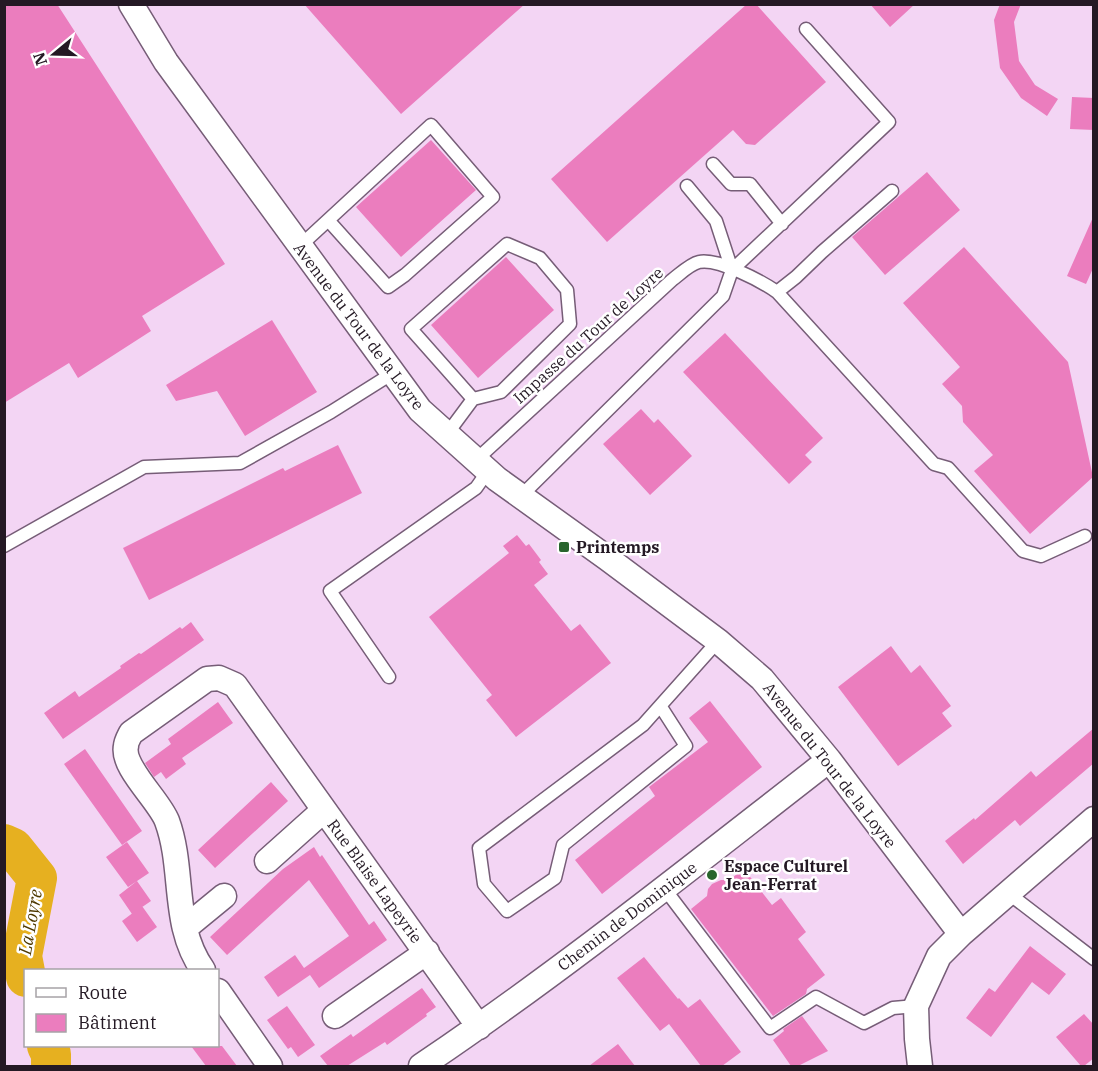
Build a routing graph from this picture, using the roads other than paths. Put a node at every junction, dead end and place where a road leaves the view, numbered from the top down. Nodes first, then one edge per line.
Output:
1 (132, 4) edge
2 (806, 29) dead end
3 (713, 164) dead end
4 (687, 186) dead end
5 (892, 191) dead end
6 (328, 220) junction
7 (782, 224) junction
8 (300, 246) junction
9 (732, 270) junction
10 (777, 292) junction
11 (393, 373) junction
12 (473, 399) junction
13 (447, 434) junction
14 (482, 466) junction
15 (520, 496) junction
16 (1085, 536) dead end
17 (4, 546) edge
18 (718, 641) junction
19 (388, 677) dead end
20 (661, 706) junction
21 (829, 760) junction
22 (324, 810) junction
23 (1094, 819) edge
24 (267, 861) dead end
25 (664, 888) junction
26 (1008, 892) junction
27 (224, 896) dead end
28 (185, 928) junction
29 (961, 934) junction
30 (427, 952) junction
31 (1094, 959) edge
32 (202, 969) edge
33 (219, 992) edge
34 (916, 1006) junction
35 (335, 1016) dead end
36 (479, 1027) junction
37 (270, 1066) edge
38 (421, 1066) edge
39 (921, 1066) edge

1 - 8 street, Avenue du Tour de la Loyre
2 - 7 lane
3 - 7 lane
4 - 9 lane
5 - 10 lane
6 - 6 lane
6 - 8 lane
7 - 9 lane
8 - 11 street, Avenue du Tour de la Loyre
9 - 10 lane, Impasse du Tour de Loyre
9 - 14 lane, Impasse du Tour de Loyre
9 - 15 lane
10 - 16 lane, Impasse du Tour de Loyre
11 - 13 street, Avenue du Tour de la Loyre
11 - 17 lane
12 - 12 lane
12 - 13 lane
13 - 14 street, Avenue du Tour de la Loyre
14 - 15 street, Avenue du Tour de la Loyre
14 - 19 lane, Impasse du Tour de Loyre
15 - 18 street, Avenue du Tour de la Loyre
18 - 20 lane
18 - 21 street, Avenue du Tour de la Loyre
20 - 20 lane
21 - 25 street, Chemin de Dominique
21 - 29 street, Avenue du Tour de la Loyre
22 - 24 street, Rue Blaise Lapeyrie
22 - 28 street, Rue Blaise Lapeyrie
22 - 30 street, Rue Blaise Lapeyrie
23 - 26 street
25 - 34 lane
25 - 36 street, Chemin de Dominique
26 - 29 street
26 - 31 lane
27 - 28 street
28 - 32 street, Rue Blaise Lapeyrie
29 - 34 street
30 - 35 street, Rue Blaise Lapeyrie
30 - 36 street, Rue Blaise Lapeyrie
33 - 37 street
34 - 39 street
36 - 38 street, Chemin de Dominique

